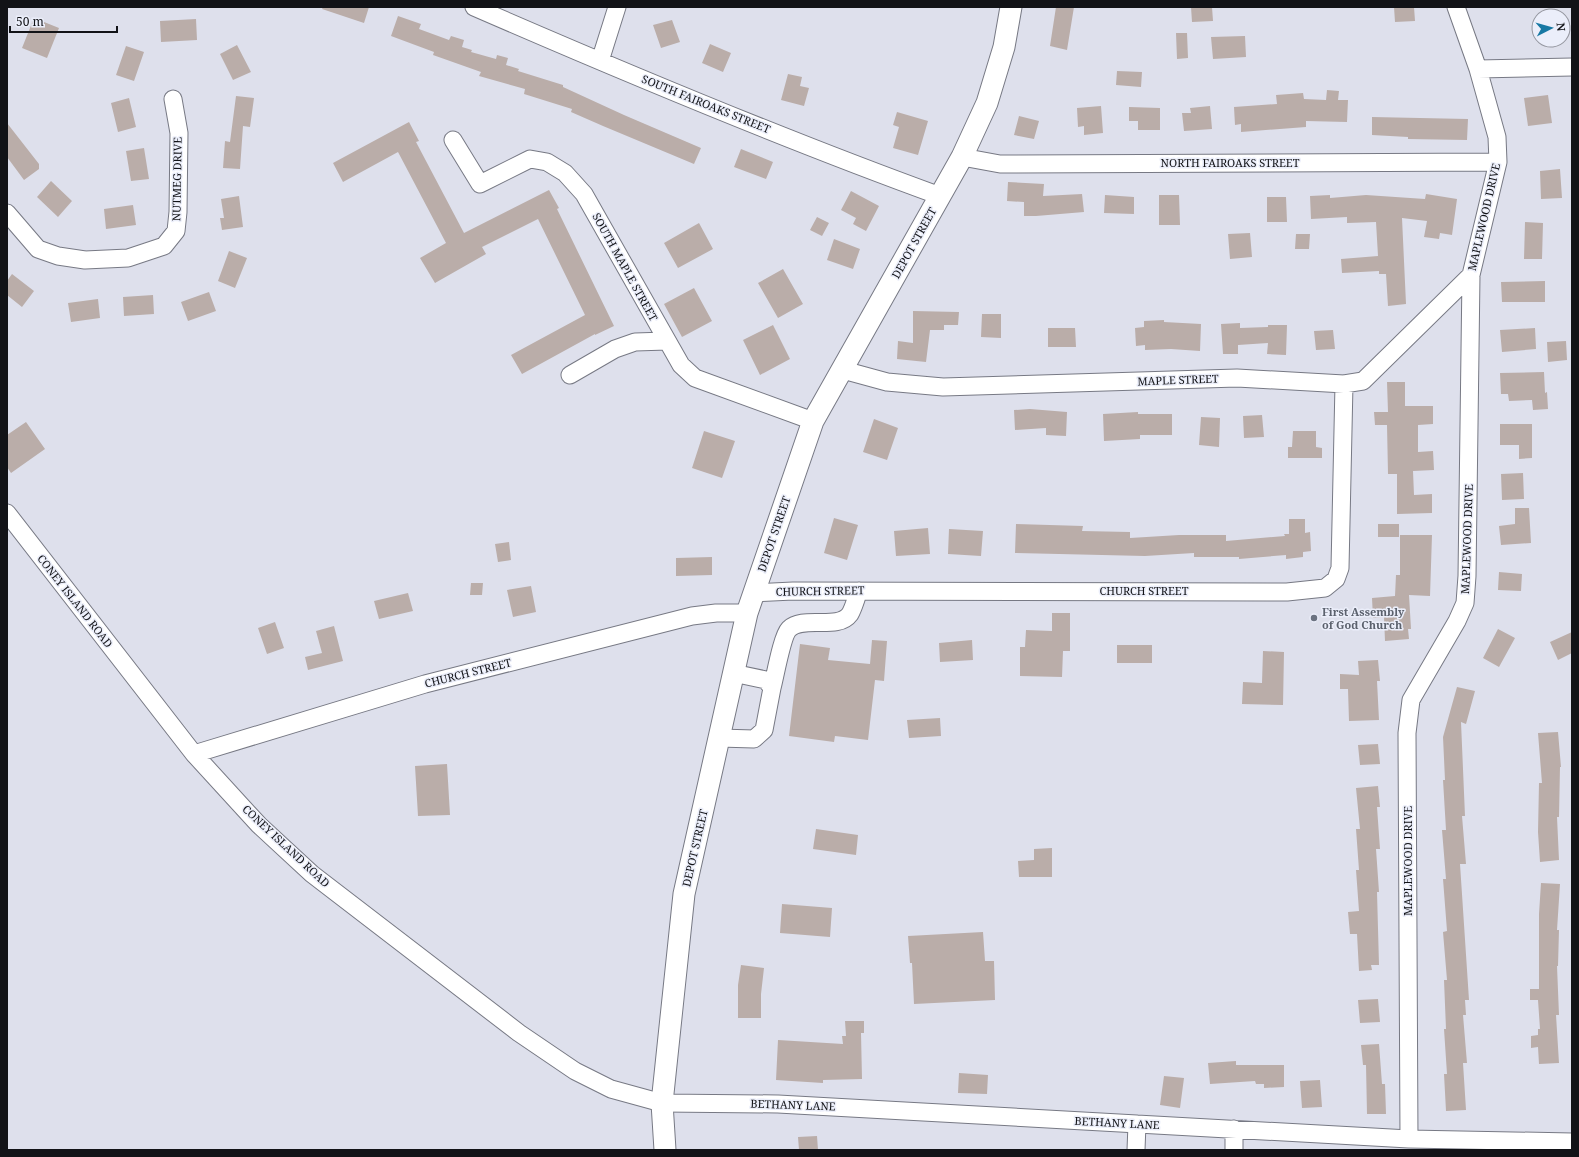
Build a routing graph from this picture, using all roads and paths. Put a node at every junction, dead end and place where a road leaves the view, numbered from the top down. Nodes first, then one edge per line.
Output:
1 (474, 7) edge
2 (617, 7) edge
3 (1011, 7) edge
4 (1456, 7) edge
5 (600, 61) junction
6 (1572, 67) edge
7 (1478, 69) junction
8 (173, 99) dead end
9 (453, 140) dead end
10 (962, 158) junction
11 (1498, 162) junction
12 (940, 196) junction
13 (7, 213) edge
14 (1471, 275) junction
15 (667, 341) junction
16 (842, 370) junction
17 (570, 375) dead end
18 (1344, 384) junction
19 (813, 421) junction
20 (7, 513) edge
21 (859, 591) junction
22 (754, 593) junction
23 (747, 613) junction
24 (733, 673) junction
25 (772, 688) junction
26 (719, 738) junction
27 (194, 754) junction
28 (662, 1103) junction
29 (1137, 1124) junction
30 (1234, 1129) junction
31 (1409, 1139) junction
32 (1572, 1142) edge
33 (665, 1150) edge
34 (1136, 1150) edge
35 (1234, 1150) edge

1 - 5 street, SOUTH FAIROAKS STREET
2 - 5 street
3 - 10 main road, DEPOT STREET
4 - 7 street, MAPLEWOOD DRIVE
5 - 12 street, SOUTH FAIROAKS STREET
6 - 7 street
7 - 11 street, MAPLEWOOD DRIVE
8 - 13 street, NUTMEG DRIVE
9 - 15 street, SOUTH MAPLE STREET
10 - 11 street, NORTH FAIROAKS STREET
10 - 12 main road, DEPOT STREET
11 - 14 street, MAPLEWOOD DRIVE
12 - 16 main road, DEPOT STREET
14 - 18 street, MAPLE STREET
14 - 31 street, MAPLEWOOD DRIVE
15 - 17 street
15 - 19 street, SOUTH MAPLE STREET
16 - 18 street, MAPLE STREET
16 - 19 main road, DEPOT STREET
18 - 21 street, CHURCH STREET
19 - 22 main road, DEPOT STREET
20 - 27 street, CONEY ISLAND ROAD
21 - 22 street, CHURCH STREET
21 - 25 street
22 - 23 main road, DEPOT STREET
23 - 24 main road, DEPOT STREET
23 - 27 street, CHURCH STREET
24 - 25 street
24 - 26 main road, DEPOT STREET
25 - 26 street
26 - 28 main road, DEPOT STREET
27 - 28 street, CONEY ISLAND ROAD
28 - 29 street, BETHANY LANE
28 - 33 main road, DEPOT STREET
29 - 30 street, BETHANY LANE
29 - 34 street
30 - 31 street, BETHANY LANE
30 - 35 street
31 - 32 street, BETHANY LANE

